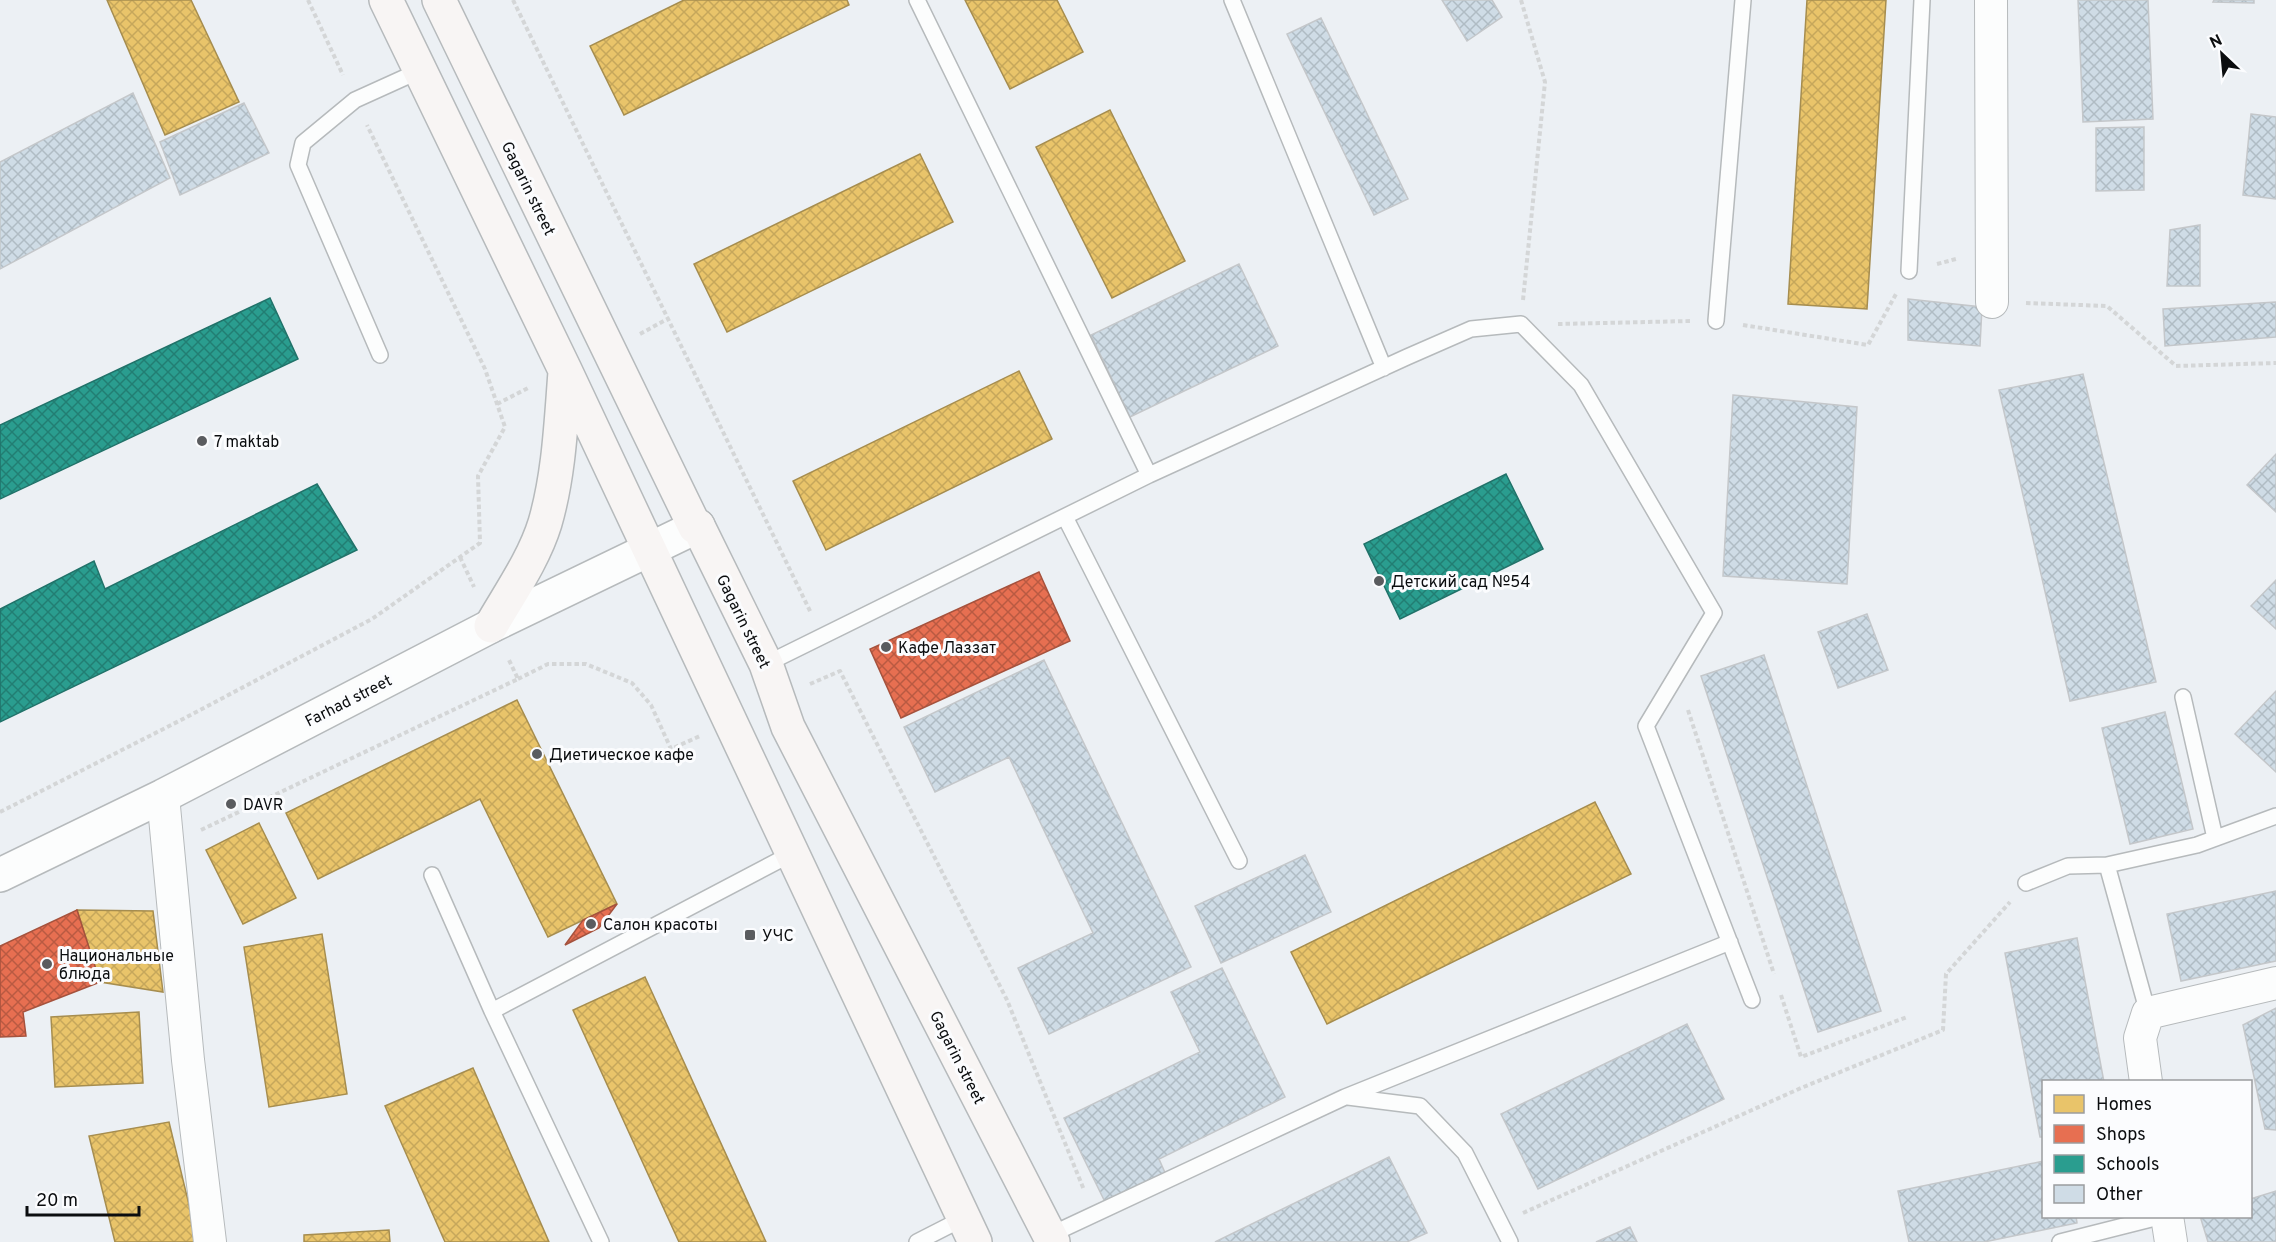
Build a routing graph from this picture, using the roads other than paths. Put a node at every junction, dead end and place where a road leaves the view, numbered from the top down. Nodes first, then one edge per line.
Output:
1 (386, 0) edge
2 (439, 0) edge
3 (917, 0) edge
4 (1232, 0) edge
5 (1743, 0) edge
6 (1922, 0) edge
7 (1991, 0) edge
8 (419, 71) junction
9 (1909, 271) road end
10 (1992, 302) road end
11 (1716, 321) road end
12 (380, 355) dead end
13 (1384, 368) junction
14 (565, 370) junction
15 (1149, 475) junction
16 (1065, 517) junction
17 (698, 526) junction
18 (649, 552) junction
19 (491, 626) junction
20 (766, 664) junction
21 (2183, 697) dead end
22 (163, 796) junction
23 (2276, 816) edge
24 (2215, 838) junction
25 (793, 853) junction
26 (1239, 861) dead end
27 (2107, 865) junction
28 (0, 875) edge
29 (432, 875) dead end
30 (2026, 883) road end
31 (1730, 942) junction
32 (2276, 984) edge
33 (1752, 1000) dead end
34 (492, 1011) junction
35 (2148, 1013) junction
36 (2146, 1080) edge
37 (1345, 1097) junction
38 (2157, 1218) edge
39 (2165, 1218) edge
40 (970, 1230) edge
41 (1051, 1239) edge
42 (210, 1242) edge
43 (601, 1242) edge
44 (917, 1242) edge
45 (1510, 1242) edge
46 (2060, 1242) edge
47 (2171, 1242) edge

1 - 8 main road
2 - 17 main road, Gagarin street
3 - 15 lane
4 - 13 lane
5 - 11 lane
6 - 9 lane
7 - 10 street
8 - 12 lane
8 - 14 main road
13 - 15 lane
13 - 31 lane
14 - 18 main road
14 - 19 main road
15 - 16 lane
16 - 20 lane
16 - 26 lane
17 - 18 street, Farhad street
17 - 20 main road, Gagarin street
18 - 19 street, Farhad street
18 - 25 main road
19 - 22 street, Farhad street
20 - 41 main road, Gagarin street
21 - 24 lane
22 - 28 street, Farhad street
22 - 42 street
23 - 24 lane
24 - 27 lane
25 - 34 lane
25 - 40 main road
27 - 30 lane
27 - 35 lane
29 - 34 lane
31 - 33 lane
31 - 37 lane
32 - 35 street
34 - 43 lane
35 - 36 street
37 - 41 lane
37 - 45 lane
38 - 46 lane
39 - 47 street
40 - 44 lane

